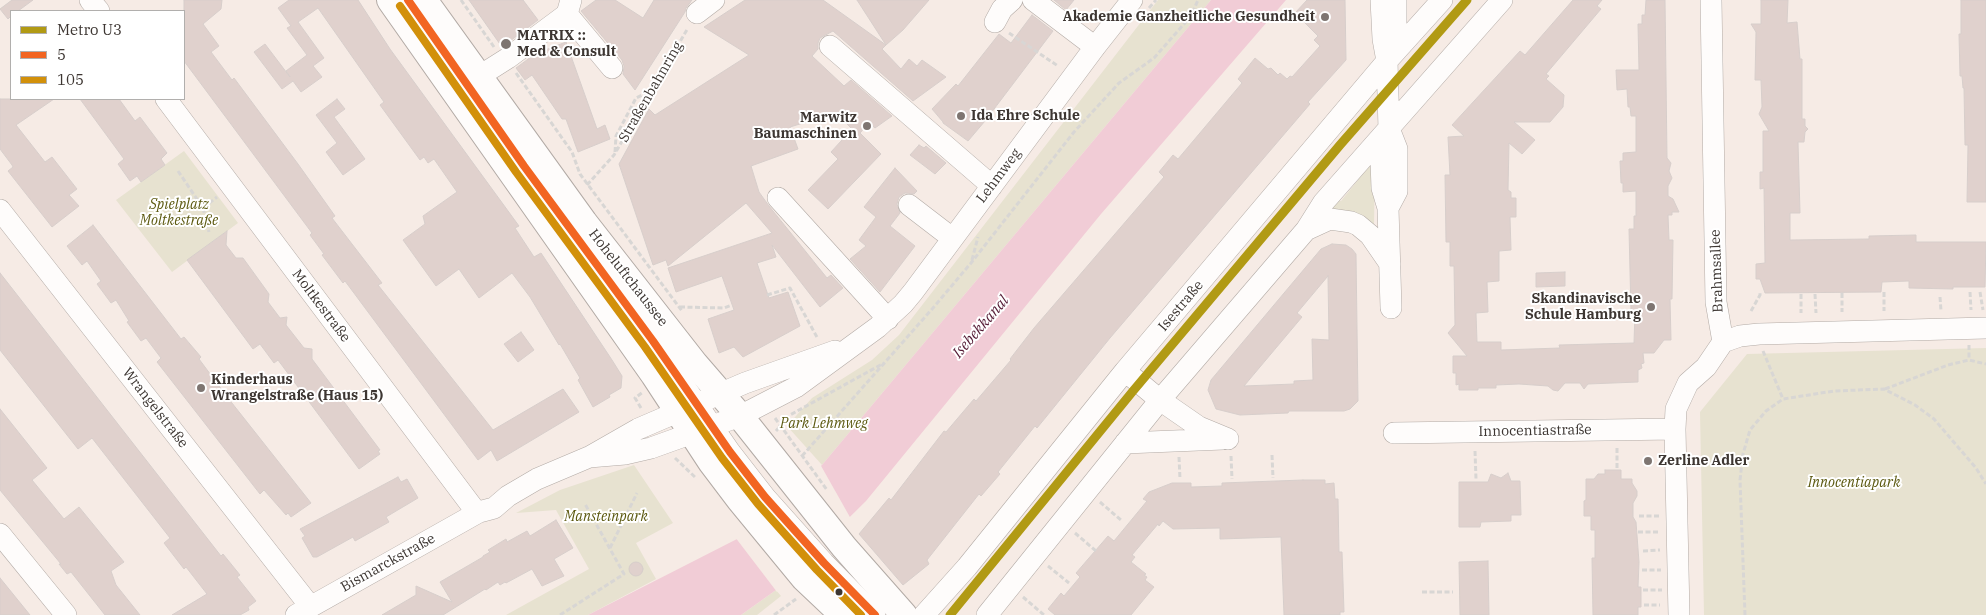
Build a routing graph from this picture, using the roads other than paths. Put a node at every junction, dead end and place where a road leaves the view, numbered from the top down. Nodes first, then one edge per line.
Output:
1 (90, 0) edge
2 (390, 0) edge
3 (408, 0) edge
4 (424, 0) edge
5 (714, 0) edge
6 (1012, 0) edge
7 (1033, 0) edge
8 (1132, 0) edge
9 (1381, 0) edge
10 (1396, 0) edge
11 (1442, 0) edge
12 (1502, 0) edge
13 (1711, 0) edge
14 (569, 7) edge
15 (98, 10) edge
16 (697, 13) road end
17 (995, 22) road end
18 (830, 46) dead end
19 (1095, 46) junction
20 (1387, 61) junction
21 (612, 68) dead end
22 (478, 77) junction
23 (167, 100) edge
24 (1389, 129) junction
25 (992, 186) junction
26 (778, 198) dead end
27 (908, 205) dead end
28 (0, 210) edge
29 (1306, 230) junction
30 (952, 238) junction
31 (1390, 264) junction
32 (1391, 308) dead end
33 (888, 319) junction
34 (1985, 319) edge
35 (1723, 342) junction
36 (856, 343) junction
37 (1125, 371) junction
38 (720, 394) junction
39 (1160, 400) junction
40 (687, 408) junction
41 (740, 416) junction
42 (1675, 429) junction
43 (702, 431) junction
44 (1394, 433) dead end
45 (1125, 444) junction
46 (589, 457) junction
47 (478, 513) junction
48 (0, 534) edge
49 (808, 580) junction
50 (1672, 610) edge
51 (303, 611) edge
52 (66, 615) edge
53 (843, 615) edge
54 (875, 615) edge
55 (904, 615) edge
56 (924, 615) edge
57 (987, 615) edge

1 - 15 street
2 - 40 main road
3 - 40 street
4 - 22 main road, Hoheluftchaussee
5 - 16 street
6 - 17 street
7 - 19 street
8 - 19 street, Lehmweg
9 - 20 street
10 - 20 street
11 - 20 street, Isestraße
12 - 24 street
13 - 35 street, Brahmsallee
14 - 21 street
14 - 22 street
18 - 25 street
19 - 25 street, Lehmweg
20 - 24 street
20 - 37 street, Isestraße
22 - 38 main road, Hoheluftchaussee
23 - 47 street, Moltkestraße
24 - 29 street
24 - 31 street
25 - 30 street, Lehmweg
26 - 33 street
27 - 30 street
28 - 51 street, Wrangelstraße
29 - 31 street
29 - 39 street
30 - 33 street, Lehmweg
31 - 32 street
33 - 36 street, Lehmweg
34 - 35 street
35 - 42 street
36 - 38 street, Lehmweg
36 - 41 street, Lehmweg
37 - 39 street
37 - 56 street, Isestraße
38 - 40 street, Lehmweg
38 - 41 main road, Hoheluftchaussee
39 - 45 street
39 - 45 street
40 - 43 main road
40 - 46 street, Bismarckstraße
41 - 43 street, Lehmweg
41 - 55 main road, Hoheluftchaussee
42 - 44 street, Innocentiastraße
42 - 50 street
43 - 46 street, Bismarckstraße
43 - 49 main road
45 - 57 street
46 - 47 street, Bismarckstraße
47 - 51 street, Bismarckstraße
48 - 52 street
49 - 53 main road
49 - 54 street

